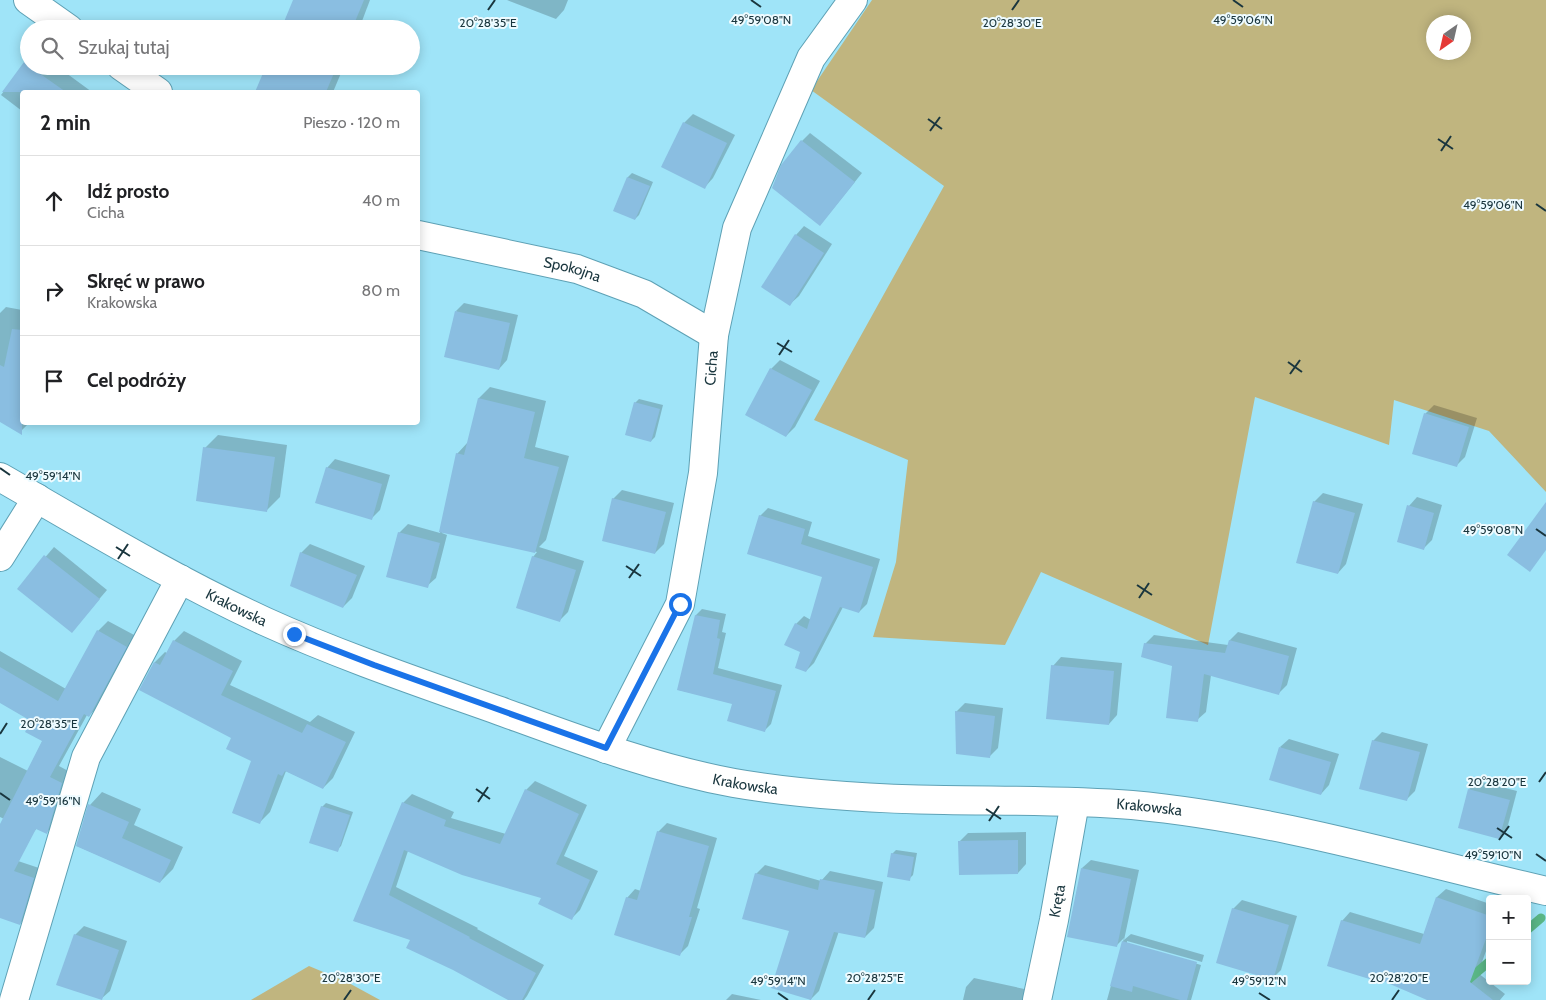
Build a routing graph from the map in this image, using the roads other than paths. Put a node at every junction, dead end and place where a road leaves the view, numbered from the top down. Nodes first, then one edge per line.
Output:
1 (28, 0) edge
2 (853, 0) edge
3 (56, 20) edge
4 (134, 75) edge
5 (155, 90) edge
6 (420, 235) edge
7 (714, 335) junction
8 (0, 477) edge
9 (37, 498) junction
10 (0, 557) edge
11 (180, 579) junction
12 (606, 748) junction
13 (1075, 802) junction
14 (1546, 890) edge
15 (14, 1000) edge
16 (1037, 1000) edge

1 - 3 street
2 - 7 street, Cicha
4 - 5 street
6 - 7 street, Spokojna
7 - 12 street, Cicha
8 - 9 street, Krakowska
9 - 10 street
9 - 11 street, Krakowska
11 - 12 street, Krakowska
11 - 15 street
12 - 13 street, Krakowska
13 - 14 street, Krakowska
13 - 16 street, Kręta

